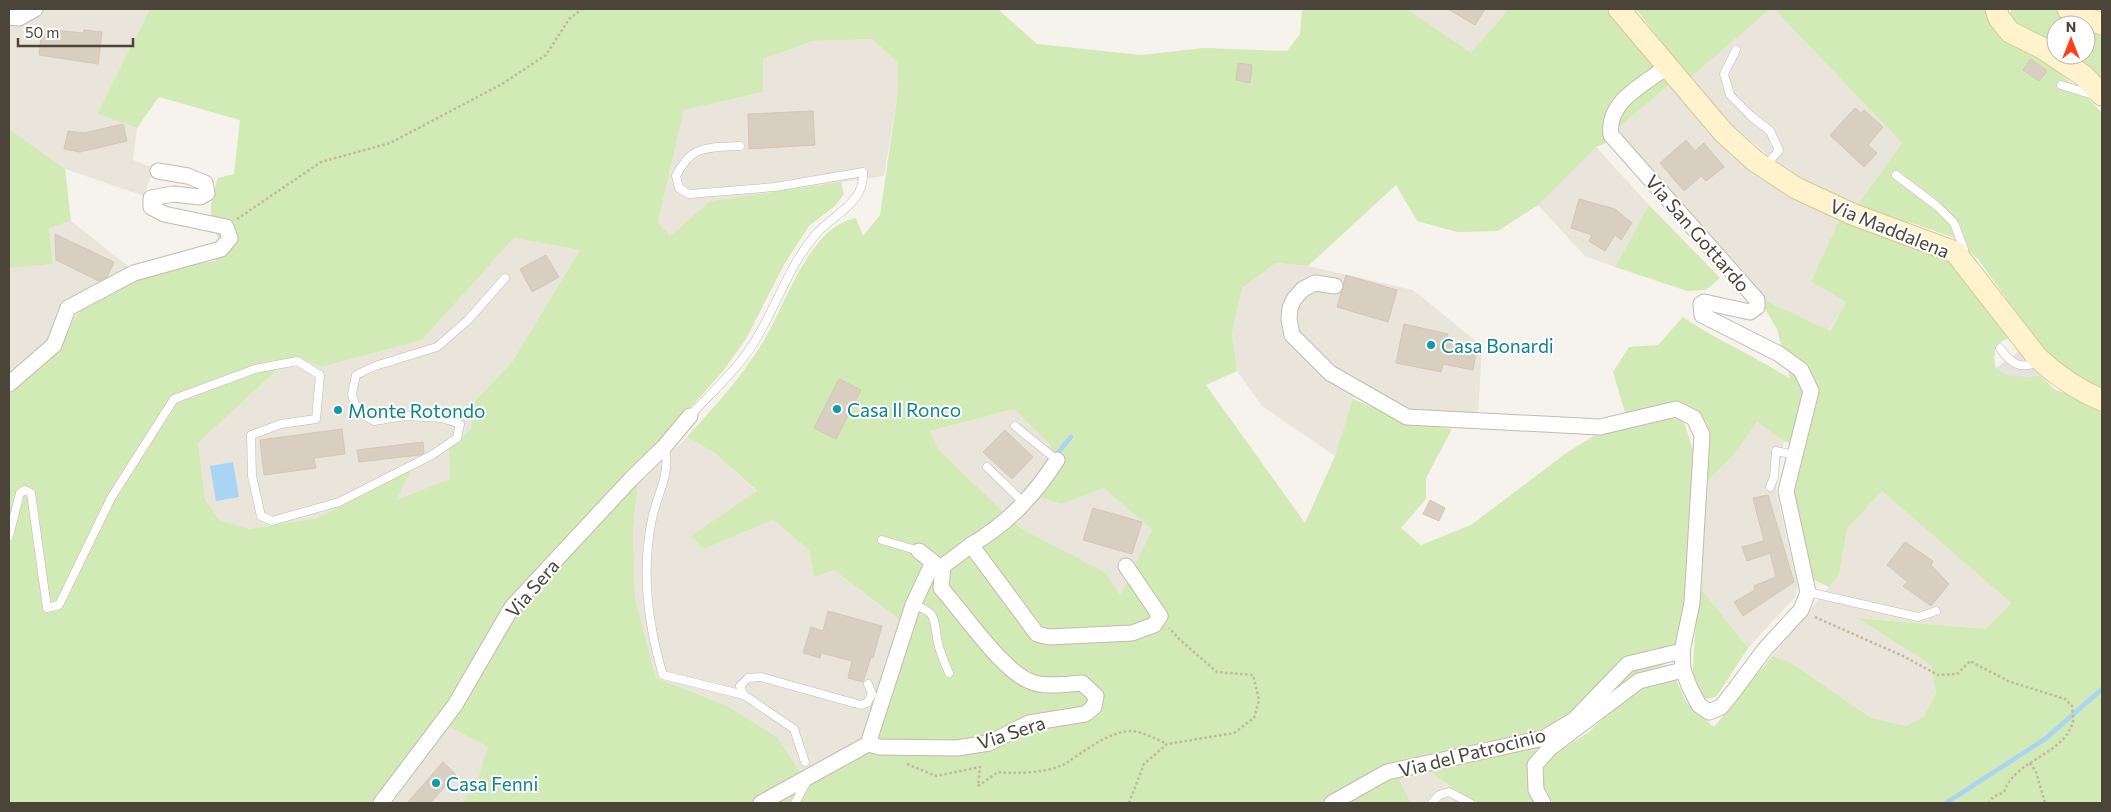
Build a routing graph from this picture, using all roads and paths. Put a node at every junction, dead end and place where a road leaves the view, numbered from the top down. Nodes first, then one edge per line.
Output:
1 (35, 9) edge
2 (582, 9) edge
3 (1619, 9) edge
4 (1996, 9) edge
5 (2068, 9) edge
6 (9, 17) edge
7 (2102, 24) edge
8 (1736, 50) dead end
9 (1668, 66) junction
10 (2061, 85) dead end
11 (2102, 97) edge
12 (740, 146) dead end
13 (1764, 168) junction
14 (158, 171) dead end
15 (1896, 175) dead end
16 (226, 227) junction
17 (1960, 258) junction
18 (505, 278) dead end
19 (1335, 286) dead end
20 (2000, 348) dead end
21 (2041, 360) junction
22 (9, 384) edge
23 (2102, 400) edge
24 (690, 416) joint
25 (1015, 426) dead end
26 (664, 447) junction
27 (1794, 455) junction
28 (1051, 456) joint
29 (987, 467) dead end
30 (1770, 487) dead end
31 (1020, 499) junction
32 (9, 536) edge
33 (882, 540) dead end
34 (971, 546) junction
35 (919, 551) joint
36 (1126, 566) dead end
37 (1808, 592) junction
38 (912, 605) junction
39 (1801, 610) junction
40 (1936, 611) dead end
41 (1179, 639) dead end
42 (1682, 650) junction
43 (1682, 670) junction
44 (949, 673) dead end
45 (868, 684) dead end
46 (744, 695) junction
47 (1166, 744) junction
48 (869, 749) junction
49 (902, 762) dead end
50 (2030, 763) junction
51 (807, 769) junction
52 (381, 803) edge
53 (761, 803) edge
54 (795, 803) edge
55 (1129, 803) edge
56 (1332, 803) edge
57 (1432, 803) edge
58 (1470, 803) edge
59 (1543, 803) edge
60 (1989, 803) edge
61 (2044, 803) edge

1 - 6 street
2 - 16 path
3 - 9 street
4 - 11 street
5 - 7 street
8 - 13 lane
9 - 13 street, Via Maddalena
9 - 27 street, Via San Gottardo
10 - 11 lane
12 - 24 lane
13 - 17 street, Via Maddalena
14 - 16 street
15 - 17 lane
16 - 22 street
17 - 21 street, Via Maddalena
18 - 32 lane
19 - 42 street
20 - 21 lane
21 - 23 street, Via Maddalena
24 - 26 street, Via Sera
25 - 28 lane
26 - 46 lane
26 - 52 street, Via Sera
27 - 30 lane
27 - 37 street, Via San Gottardo
28 - 31 street, Via Sera
29 - 31 lane
31 - 34 street, Via Sera
33 - 35 lane
34 - 36 street
34 - 48 street, Via Sera
35 - 38 street
37 - 39 street
37 - 40 lane
38 - 44 lane
38 - 48 street
39 - 43 street
39 - 50 path
41 - 47 path
42 - 43 street
42 - 56 street, Via del Patrocinio
43 - 59 street
45 - 46 lane
46 - 51 lane
47 - 49 path
47 - 55 path
48 - 51 street
50 - 60 path
50 - 61 path
51 - 53 street
51 - 54 lane
57 - 58 lane

